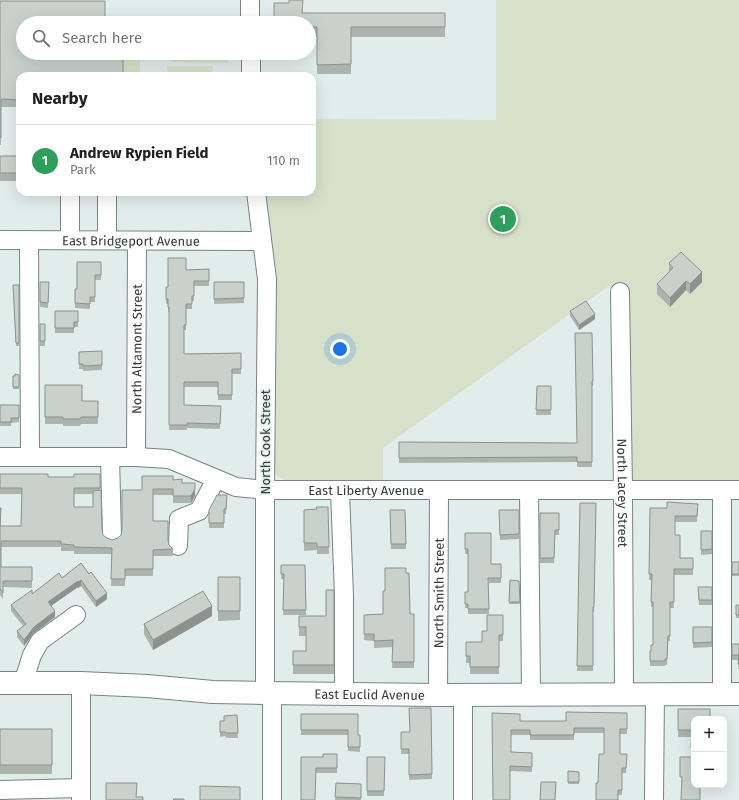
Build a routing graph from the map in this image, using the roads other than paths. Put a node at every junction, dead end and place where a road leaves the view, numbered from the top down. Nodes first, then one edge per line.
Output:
1 (250, 0) edge
2 (250, 16) edge
3 (251, 60) edge
4 (251, 72) edge
5 (70, 196) edge
6 (107, 196) edge
7 (256, 196) edge
8 (70, 239) junction
9 (0, 240) edge
10 (29, 240) junction
11 (107, 240) junction
12 (137, 241) junction
13 (262, 241) junction
14 (620, 292) dead end
15 (0, 457) edge
16 (30, 457) junction
17 (110, 457) junction
18 (136, 457) junction
19 (216, 479) junction
20 (265, 490) junction
21 (340, 490) junction
22 (529, 490) junction
23 (623, 490) junction
24 (731, 490) edge
25 (439, 491) junction
26 (112, 536) dead end
27 (178, 546) dead end
28 (76, 615) dead end
29 (0, 683) edge
30 (23, 683) junction
31 (81, 683) junction
32 (655, 693) junction
33 (268, 694) junction
34 (344, 694) junction
35 (624, 694) junction
36 (730, 694) edge
37 (438, 695) junction
38 (463, 695) junction
39 (531, 695) junction
40 (0, 790) edge
41 (81, 794) edge
42 (272, 800) edge
43 (463, 800) edge
44 (654, 800) edge

1 - 2 street
3 - 4 street
5 - 8 street
6 - 11 street
7 - 13 street, North Cook Street
8 - 10 street, East Bridgeport Avenue
8 - 11 street, East Bridgeport Avenue
9 - 10 street, East Bridgeport Avenue
10 - 16 street
11 - 12 street, East Bridgeport Avenue
12 - 13 street, East Bridgeport Avenue
12 - 18 street, North Altamont Street
13 - 20 street, North Cook Street
14 - 23 street, North Lacey Street
15 - 16 street, East Liberty Avenue
16 - 17 street, East Liberty Avenue
17 - 18 street, East Liberty Avenue
17 - 26 street
18 - 19 street, East Liberty Avenue
19 - 20 street, East Liberty Avenue
19 - 27 street
20 - 21 street, East Liberty Avenue
20 - 33 street, North Cook Street
21 - 25 street, East Liberty Avenue
21 - 34 street
22 - 23 street, East Liberty Avenue
22 - 25 street, East Liberty Avenue
22 - 39 street
23 - 24 street, East Liberty Avenue
23 - 35 street, North Lacey Street
24 - 36 street
25 - 37 street, North Smith Street
28 - 30 street
29 - 30 main road, East Euclid Avenue
30 - 31 main road, East Euclid Avenue
31 - 33 main road, East Euclid Avenue
31 - 41 street
32 - 35 main road, East Euclid Avenue
32 - 36 main road, East Euclid Avenue
32 - 44 street
33 - 34 main road, East Euclid Avenue
33 - 42 street, North Cook Street
34 - 37 main road, East Euclid Avenue
35 - 39 main road, East Euclid Avenue
37 - 38 main road, East Euclid Avenue
38 - 39 main road, East Euclid Avenue
38 - 43 street
40 - 41 street

